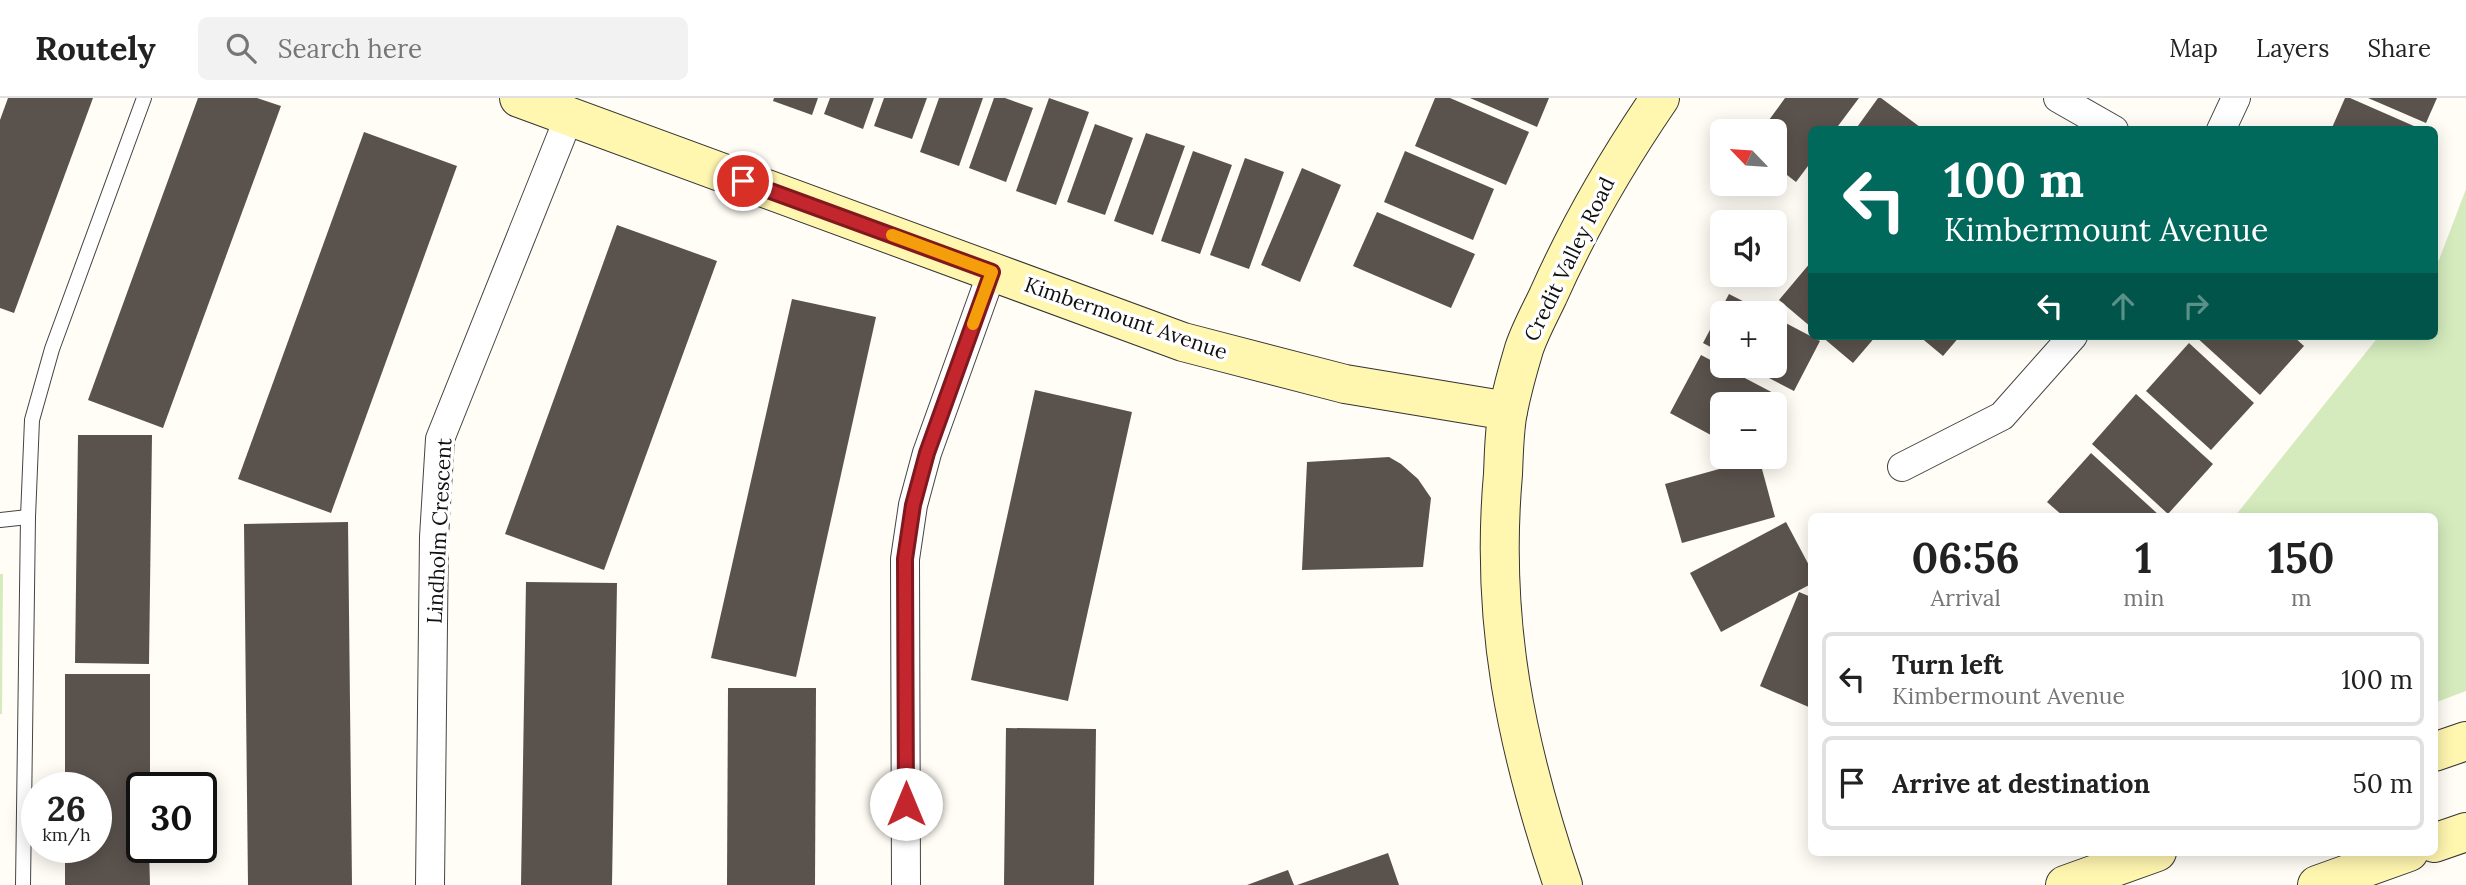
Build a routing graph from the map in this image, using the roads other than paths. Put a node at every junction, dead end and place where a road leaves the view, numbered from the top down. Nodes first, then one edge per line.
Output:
1 (144, 98) edge
2 (519, 98) edge
3 (1660, 98) edge
4 (2058, 98) edge
5 (2235, 98) edge
6 (569, 117) junction
7 (2107, 126) edge
8 (2223, 126) edge
9 (992, 272) junction
10 (2069, 340) edge
11 (1508, 411) junction
12 (1902, 467) dead end
13 (28, 517) junction
14 (0, 520) edge
15 (2466, 741) edge
16 (2438, 751) edge
17 (2466, 832) edge
18 (2438, 842) edge
19 (2146, 856) edge
20 (2398, 856) edge
21 (23, 885) edge
22 (430, 885) edge
23 (906, 885) edge
24 (1563, 885) edge
25 (2065, 885) edge
26 (2317, 885) edge

1 - 13 lane
2 - 6 street, Kimbermount Avenue
3 - 11 street, Credit Valley Road
4 - 7 street
5 - 8 street
6 - 9 street, Kimbermount Avenue
6 - 22 street, Lindholm Crescent
9 - 11 street, Kimbermount Avenue
9 - 23 street
10 - 12 street
11 - 24 street, Credit Valley Road
13 - 14 lane
13 - 21 lane
15 - 16 street
17 - 18 street
19 - 25 street
20 - 26 street

